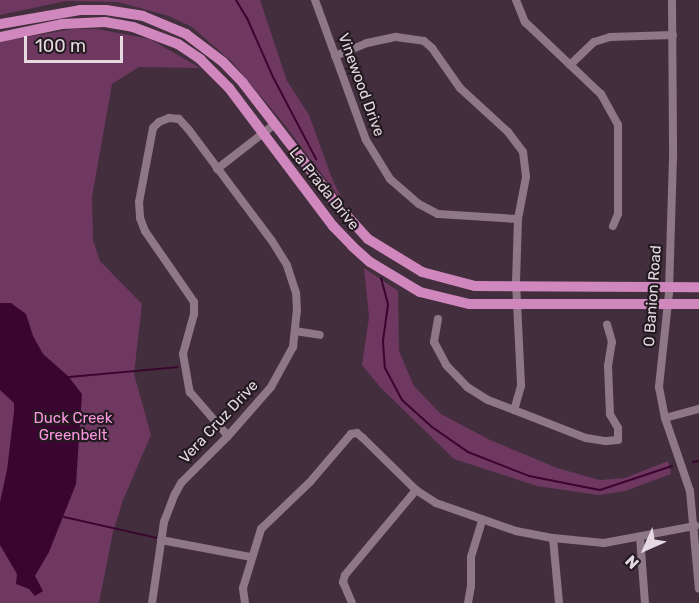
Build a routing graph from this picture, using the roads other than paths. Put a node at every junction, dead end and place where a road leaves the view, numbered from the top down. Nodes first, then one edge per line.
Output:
1 (315, 0) edge
2 (516, 0) edge
3 (672, 0) edge
4 (0, 24) edge
5 (673, 35) junction
6 (0, 37) edge
7 (335, 56) junction
8 (570, 65) junction
9 (275, 124) junction
10 (262, 134) junction
11 (217, 169) junction
12 (518, 219) junction
13 (613, 226) dead end
14 (670, 287) junction
15 (699, 287) edge
16 (516, 288) junction
17 (669, 304) junction
18 (699, 304) edge
19 (519, 306) junction
20 (438, 319) dead end
21 (607, 324) dead end
22 (295, 331) junction
23 (320, 335) dead end
24 (699, 409) edge
25 (514, 410) junction
26 (665, 418) junction
27 (228, 436) junction
28 (416, 490) junction
29 (482, 520) junction
30 (695, 526) junction
31 (640, 537) junction
32 (553, 538) junction
33 (162, 540) junction
34 (251, 557) junction
35 (699, 590) edge
36 (152, 603) edge
37 (245, 603) edge
38 (352, 603) edge
39 (468, 603) edge
40 (559, 603) edge
41 (645, 603) edge

1 - 7 street, Vinewood Drive
2 - 8 street
3 - 5 street, O Banion Road
4 - 9 main road, La Prada Drive
5 - 8 street
5 - 14 street, O Banion Road
6 - 10 main road, La Prada Drive
7 - 12 street, Vinewood Drive
7 - 12 street
8 - 13 street
9 - 10 street
9 - 16 main road, La Prada Drive
10 - 11 street
10 - 19 main road, La Prada Drive
11 - 22 street, Vera Cruz Drive
11 - 27 street, Vera Cruz Drive
12 - 16 street
14 - 15 main road, La Prada Drive
14 - 16 main road, La Prada Drive
14 - 17 street, O Banion Road
16 - 19 street
17 - 18 main road, La Prada Drive
17 - 19 main road, La Prada Drive
17 - 26 street, O Banion Road
19 - 25 street
20 - 25 street
21 - 25 street
22 - 23 street
22 - 27 street, Vera Cruz Drive
24 - 26 street
26 - 30 street, O Banion Road
27 - 33 street, Vera Cruz Drive
28 - 29 street
28 - 34 street
28 - 38 street
29 - 32 street
29 - 39 street
30 - 31 street
30 - 35 street, O Banion Road
31 - 32 street
31 - 41 street
32 - 40 street
33 - 34 street
33 - 36 street, Vera Cruz Drive
34 - 37 street

